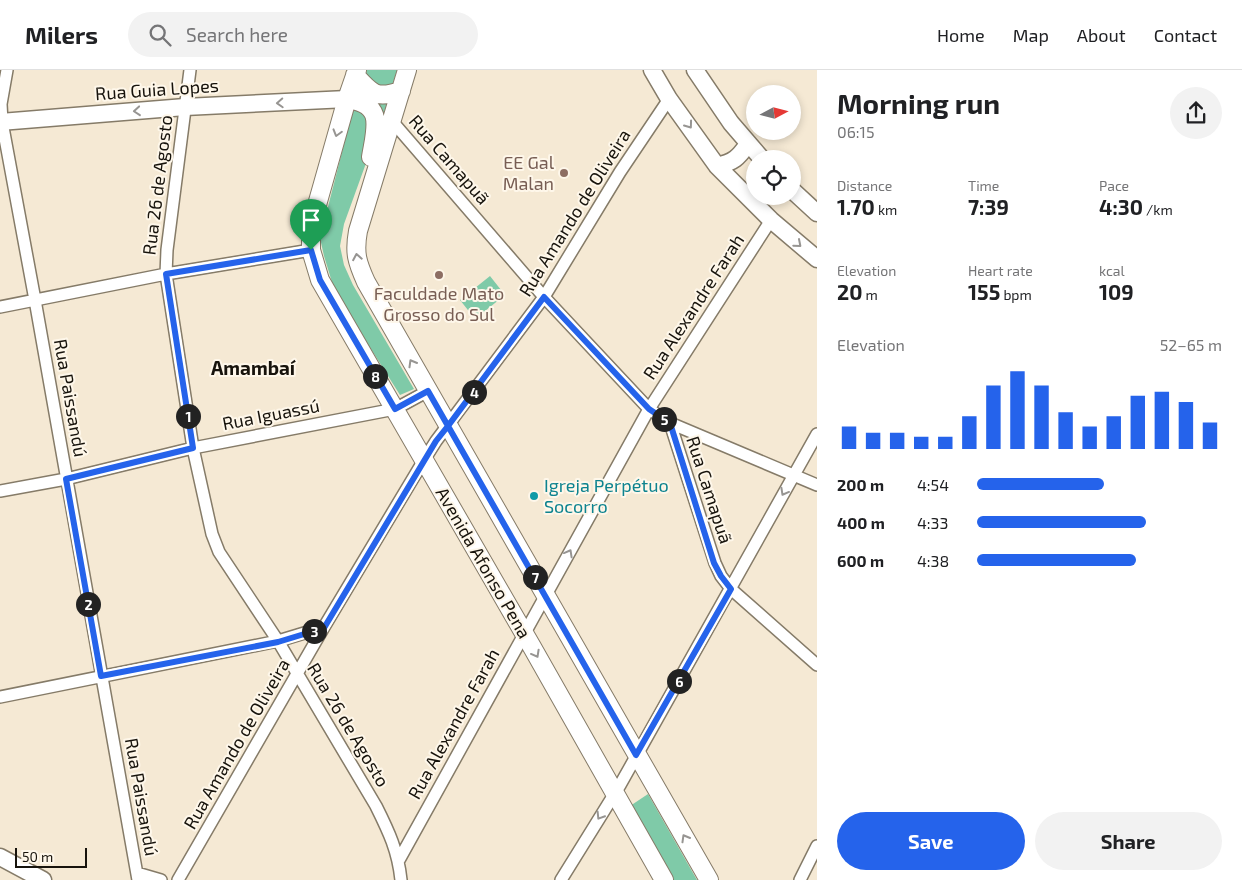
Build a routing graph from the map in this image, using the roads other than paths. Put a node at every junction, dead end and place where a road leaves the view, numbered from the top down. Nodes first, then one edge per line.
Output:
1 (7, 70) edge
2 (190, 70) edge
3 (407, 70) edge
4 (652, 70) edge
5 (695, 70) edge
6 (356, 73) edge
7 (401, 91) junction
8 (669, 98) junction
9 (346, 99) junction
10 (185, 107) junction
11 (392, 121) junction
12 (1, 122) edge
13 (748, 144) junction
14 (754, 150) edge
15 (718, 166) junction
16 (801, 198) edge
17 (817, 213) edge
18 (771, 220) junction
19 (358, 231) junction
20 (311, 250) junction
21 (817, 259) edge
22 (166, 274) junction
23 (544, 297) junction
24 (35, 300) junction
25 (0, 307) edge
26 (428, 391) junction
27 (395, 409) junction
28 (649, 409) junction
29 (670, 423) junction
30 (448, 426) junction
31 (817, 434) edge
32 (193, 448) junction
33 (424, 460) junction
34 (794, 475) junction
35 (66, 479) junction
36 (817, 485) edge
37 (0, 491) edge
38 (731, 589) junction
39 (546, 596) junction
40 (324, 628) junction
41 (524, 634) junction
42 (278, 642) junction
43 (817, 665) edge
44 (298, 674) junction
45 (101, 676) junction
46 (0, 697) edge
47 (636, 755) junction
48 (614, 794) junction
49 (817, 846) edge
50 (399, 860) junction
51 (1, 861) edge
52 (137, 877) edge
53 (43, 880) edge
54 (161, 880) edge
55 (178, 880) edge
56 (401, 880) edge
57 (561, 880) edge
58 (664, 880) edge
59 (709, 880) edge
60 (800, 880) edge

1 - 12 street, Rua Paissandú
2 - 10 street, Rua 26 de Agosto
3 - 7 main road
4 - 8 main road
5 - 13 main road
6 - 7 main road
6 - 9 main road, Avenida Afonso Pena
7 - 11 main road
8 -> 15 main road
8 - 23 street, Rua Amando de Oliveira
9 -> 10 main road, Rua Guia Lopes
9 - 19 main road
9 -> 20 main road, Avenida Afonso Pena
10 -> 12 main road, Rua Guia Lopes
10 - 22 street, Rua 26 de Agosto
11 - 19 main road
11 - 23 street, Rua Camapuã
12 - 24 street, Rua Paissandú
13 - 14 main road
13 - 15 main road
15 - 18 main road
16 - 17 main road
18 -> 21 main road
18 - 28 street, Rua Alexandre Farah
26 -> 19 main road
20 - 22 street
20 - 27 main road, Avenida Afonso Pena
22 - 24 street
22 - 32 street, Rua 26 de Agosto
23 - 28 street, Rua Camapuã
23 - 30 street, Rua Amando de Oliveira
24 - 25 street
24 - 35 street, Rua Paissandú
26 - 27 street, Rua Iguassú
26 - 30 main road
27 - 32 street, Rua Iguassú
27 - 33 main road, Avenida Afonso Pena
28 - 29 street, Rua Camapuã
39 -> 28 street, Rua Alexandre Farah
29 - 34 street
29 - 38 street, Rua Camapuã
30 - 33 street, Rua Amando de Oliveira
30 - 39 main road
31 - 34 street
32 - 35 street, Rua Iguassú
32 - 42 street, Rua 26 de Agosto
33 - 40 street, Rua Amando de Oliveira
33 - 41 main road, Avenida Afonso Pena
34 - 36 street
34 -> 38 street
35 - 37 street, Rua Iguassú
35 - 45 street, Rua Paissandú
38 - 43 street, Rua Camapuã
38 - 47 street
39 - 41 street, Rua Alexandre Farah
39 - 47 main road
40 - 42 street
40 - 44 street, Rua Amando de Oliveira
41 -> 48 main road, Avenida Afonso Pena
41 - 50 street, Rua Alexandre Farah
42 - 44 street, Rua 26 de Agosto
42 - 45 street
44 - 50 street, Rua 26 de Agosto
44 - 55 street, Rua Amando de Oliveira
45 - 46 street
45 - 52 street, Rua Paissandú
47 - 48 street
59 -> 47 main road
48 -> 57 street
48 - 58 main road, Avenida Afonso Pena
49 - 60 street
50 - 56 street, Rua 26 de Agosto
51 - 53 main road
52 - 54 street

